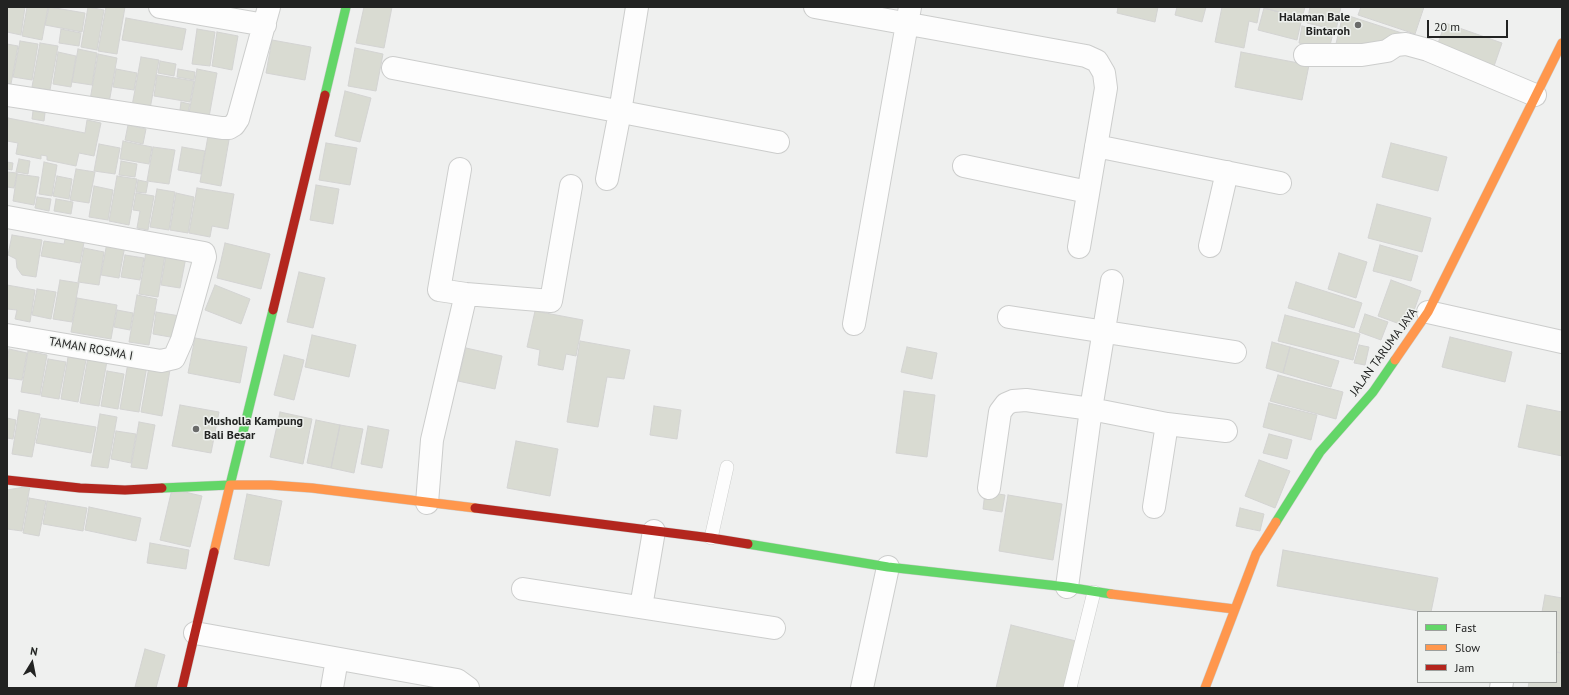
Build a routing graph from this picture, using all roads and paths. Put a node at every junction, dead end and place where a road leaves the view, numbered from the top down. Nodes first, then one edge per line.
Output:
1 (160, 7) edge
2 (346, 7) edge
3 (637, 7) edge
4 (815, 7) edge
5 (267, 16) edge
6 (908, 16) edge
7 (1562, 43) edge
8 (1306, 55) dead end
9 (393, 68) dead end
10 (7, 95) edge
11 (1535, 95) junction
12 (620, 112) junction
13 (778, 142) dead end
14 (1096, 146) junction
15 (964, 166) dead end
16 (460, 170) dead end
17 (1227, 172) junction
18 (607, 179) dead end
19 (1280, 183) dead end
20 (570, 186) dead end
21 (1088, 192) junction
22 (7, 217) edge
23 (1210, 246) dead end
24 (1079, 247) dead end
25 (1112, 281) dead end
26 (466, 294) junction
27 (1428, 312) junction
28 (1009, 317) dead end
29 (854, 324) dead end
30 (1105, 333) junction
31 (7, 335) edge
32 (1562, 342) edge
33 (1235, 352) dead end
34 (1091, 409) junction
35 (1167, 424) junction
36 (1226, 431) dead end
37 (727, 468) dead end
38 (7, 480) edge
39 (230, 485) junction
40 (988, 488) dead end
41 (427, 502) junction
42 (1154, 507) dead end
43 (654, 531) junction
44 (711, 538) junction
45 (888, 566) junction
46 (1067, 587) junction
47 (523, 589) dead end
48 (1094, 592) junction
49 (641, 607) junction
50 (1234, 609) junction
51 (774, 628) dead end
52 (195, 633) junction
53 (337, 659) junction
54 (182, 688) edge
55 (332, 688) edge
56 (468, 688) edge
57 (862, 688) edge
58 (1070, 688) edge
59 (1205, 688) edge

1 - 5 street
2 - 39 street
3 - 12 street
4 - 6 street
5 - 10 street
6 - 14 street
6 - 29 street
7 - 11 street, JALAN TARUMA JAYA
8 - 11 street
9 - 12 street
11 - 27 street, JALAN TARUMA JAYA
12 - 13 street
12 - 18 street
14 - 17 street
14 - 21 street
15 - 21 street
16 - 26 street
17 - 19 street
17 - 23 street
20 - 26 street
21 - 24 street
22 - 31 street, TAMAN ROSMA I
25 - 30 street
26 - 41 street
27 - 32 street
27 - 50 street, JALAN TARUMA JAYA
28 - 30 street
30 - 33 street
30 - 34 street
34 - 35 street
34 - 40 street
34 - 46 street
35 - 36 street
35 - 42 street
37 - 44 lane
38 - 39 street
39 - 41 street
39 - 52 street
41 - 43 street
43 - 44 street
43 - 49 street
44 - 45 street
45 - 46 street
45 - 57 street
46 - 48 street
47 - 49 street
48 - 50 street
48 - 58 lane
49 - 51 street
50 - 59 street, JALAN TARUMA JAYA
52 - 53 street
52 - 54 street
53 - 55 street
53 - 56 street

